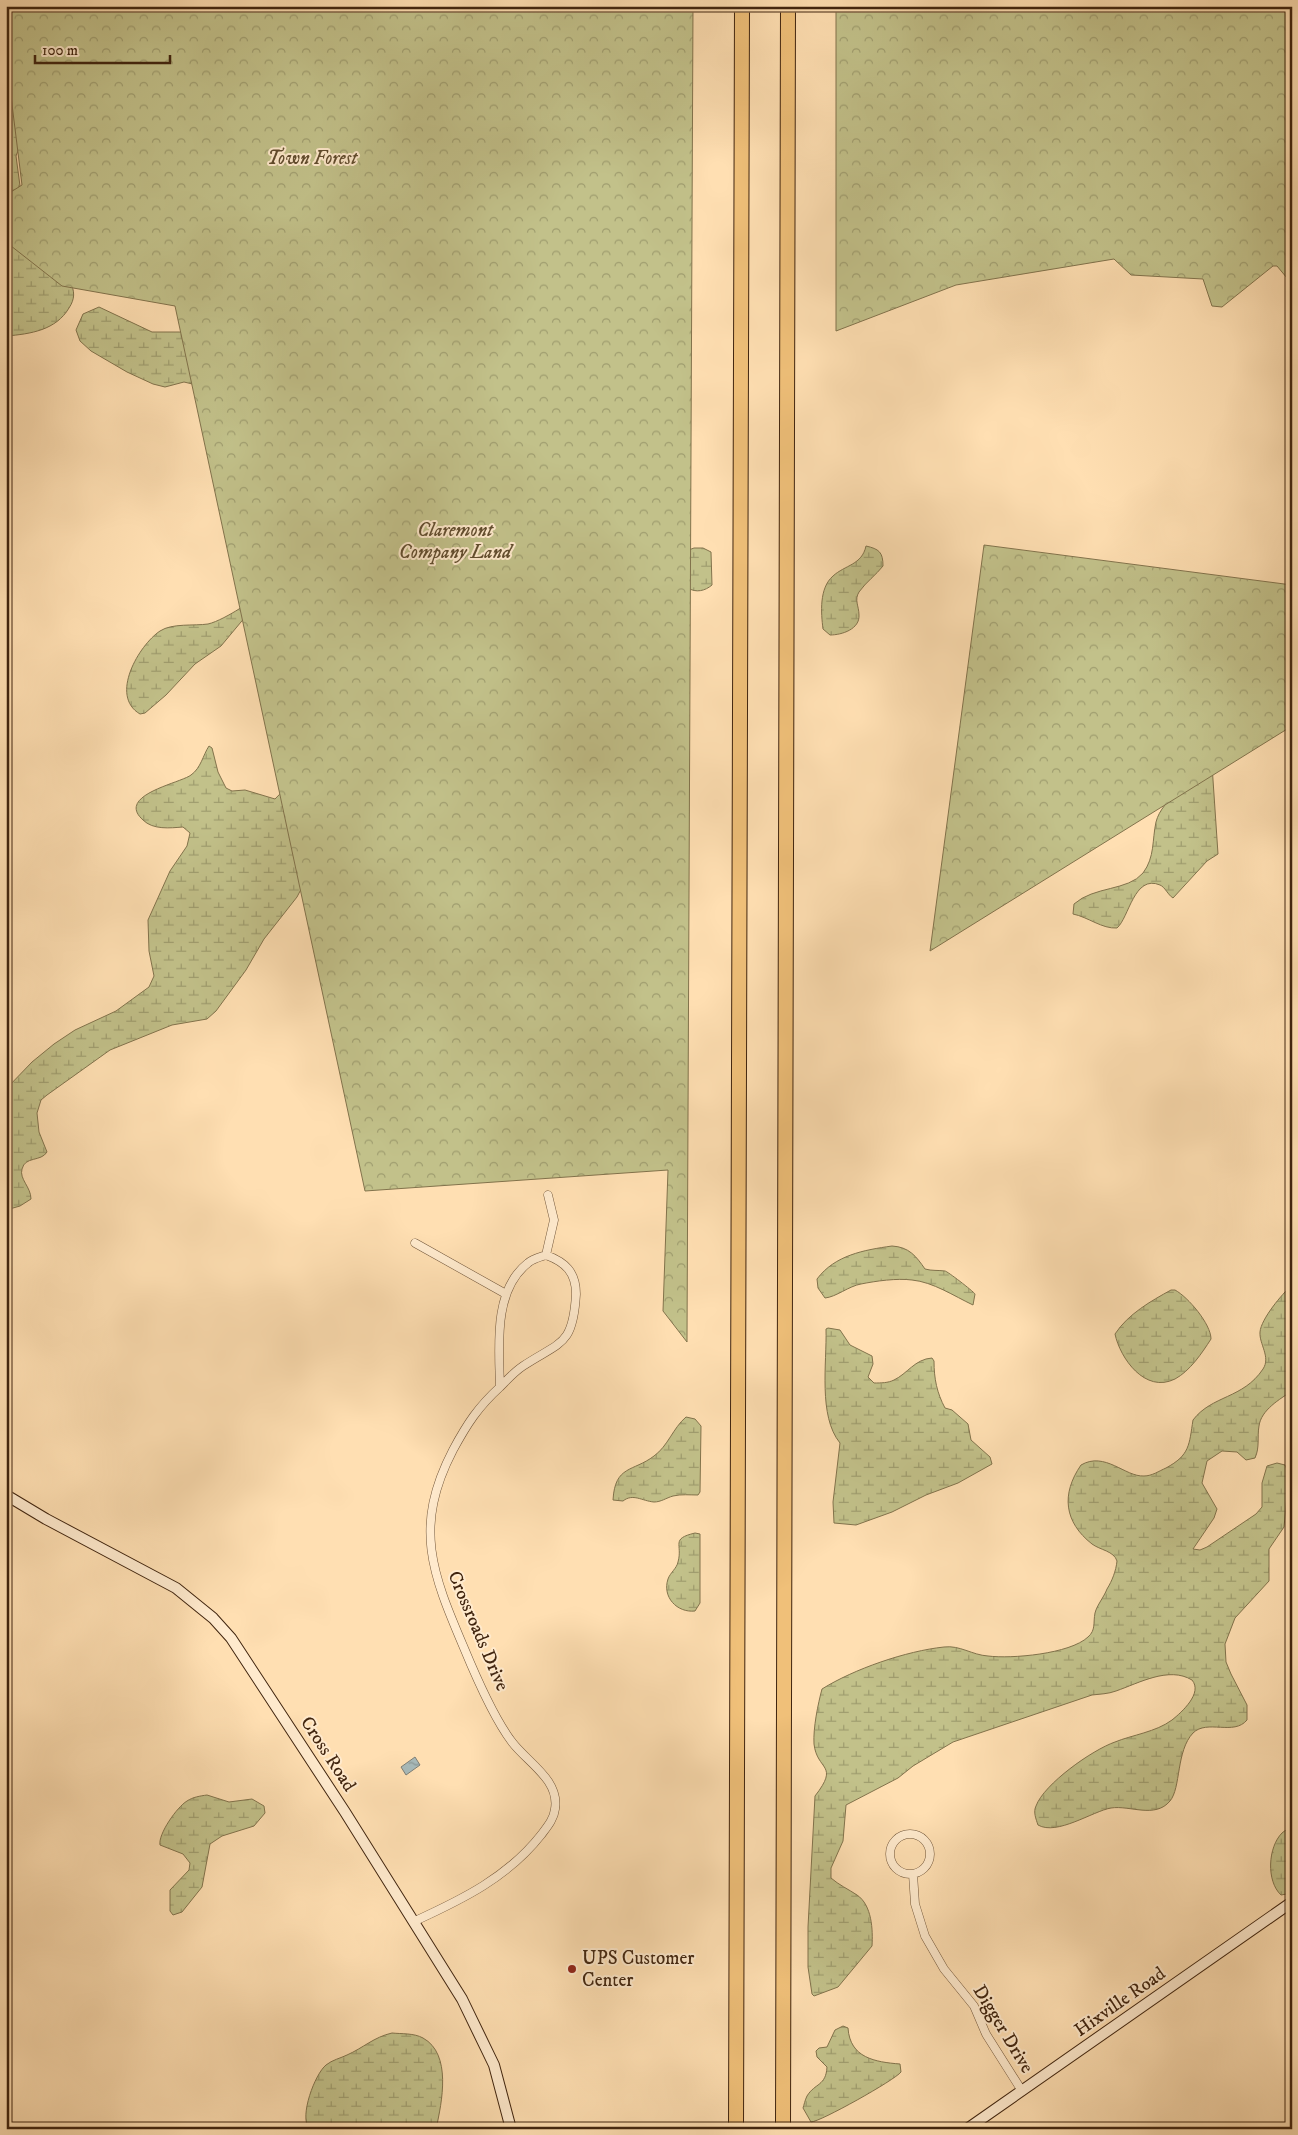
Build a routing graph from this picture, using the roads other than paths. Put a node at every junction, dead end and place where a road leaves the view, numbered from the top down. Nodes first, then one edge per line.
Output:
1 (742, 6) edge
2 (788, 6) edge
3 (548, 1195) dead end
4 (415, 1243) dead end
5 (546, 1255) junction
6 (506, 1294) junction
7 (500, 1387) junction
8 (6, 1495) edge
9 (913, 1874) junction
10 (1292, 1902) edge
11 (414, 1921) junction
12 (1022, 2092) junction
13 (511, 2129) edge
14 (736, 2129) edge
15 (783, 2129) edge
16 (967, 2129) edge

1 - 14 highway
2 - 15 highway
3 - 5 street
4 - 6 street
5 - 6 street
5 - 7 street, Crossroads Drive
6 - 7 street
7 - 11 street, Crossroads Drive
8 - 11 street, Cross Road
9 - 9 street
9 - 12 street, Digger Drive
10 - 12 street, Hixville Road
11 - 13 street, Cross Road
12 - 16 street, Hixville Road

